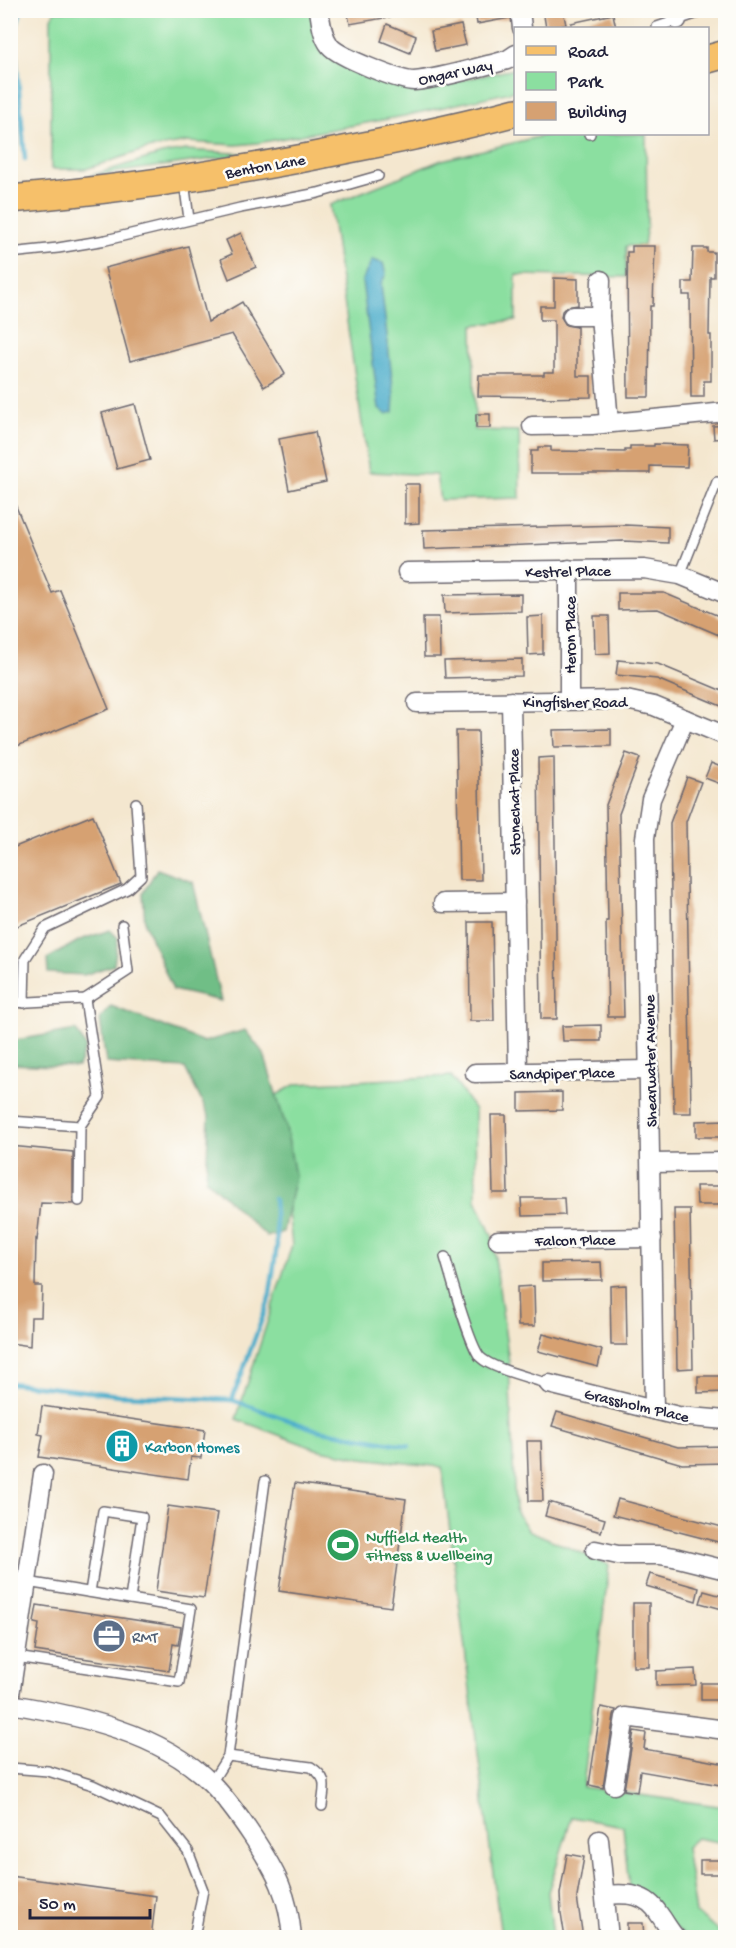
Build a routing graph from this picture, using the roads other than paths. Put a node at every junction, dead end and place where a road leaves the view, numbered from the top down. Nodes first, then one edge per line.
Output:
1 (319, 10) edge
2 (520, 10) edge
3 (701, 12) dead end
4 (675, 15) edge
5 (522, 27) edge
6 (657, 27) edge
7 (726, 54) edge
8 (514, 55) edge
9 (709, 59) edge
10 (514, 112) edge
11 (378, 176) dead end
12 (184, 179) junction
13 (10, 199) edge
14 (189, 219) junction
15 (10, 253) edge
16 (601, 280) dead end
17 (572, 316) dead end
18 (600, 316) junction
19 (726, 412) edge
20 (609, 423) junction
21 (532, 426) dead end
22 (717, 482) dead end
23 (569, 569) junction
24 (407, 572) dead end
25 (680, 575) junction
26 (726, 594) edge
27 (569, 700) junction
28 (511, 701) junction
29 (417, 703) dead end
30 (685, 719) junction
31 (726, 736) edge
32 (136, 803) dead end
33 (515, 902) junction
34 (443, 903) dead end
35 (122, 925) dead end
36 (85, 999) junction
37 (10, 1003) edge
38 (24, 1003) junction
39 (649, 1070) junction
40 (518, 1072) junction
41 (475, 1073) dead end
42 (10, 1121) edge
43 (80, 1126) junction
44 (726, 1162) edge
45 (651, 1163) junction
46 (79, 1201) dead end
47 (652, 1238) junction
48 (498, 1240) dead end
49 (445, 1257) dead end
50 (549, 1384) joint
51 (654, 1410) junction
52 (726, 1420) edge
53 (43, 1474) dead end
54 (265, 1481) dead end
55 (595, 1550) dead end
56 (726, 1570) edge
57 (22, 1579) edge
58 (90, 1592) junction
59 (130, 1599) junction
60 (14, 1663) edge
61 (10, 1695) edge
62 (10, 1704) edge
63 (726, 1730) edge
64 (228, 1756) junction
65 (10, 1768) edge
66 (210, 1783) junction
67 (614, 1785) dead end
68 (322, 1806) dead end
69 (599, 1840) dead end
70 (605, 1894) junction
71 (194, 1938) edge
72 (292, 1938) edge
73 (609, 1938) edge
74 (676, 1938) edge

1 - 8 street, Ongar Way
2 - 5 street
3 - 4 lane
4 - 6 lane
7 - 9 main road
10 - 12 main road, Benton Lane
11 - 14 lane
12 - 13 main road, Benton Lane
12 - 14 lane
14 - 15 lane
16 - 18 street
17 - 18 street
18 - 20 street
19 - 20 street
20 - 21 street
22 - 25 lane
23 - 24 street, Kestrel Place
23 - 25 street, Kestrel Place
23 - 27 street, Heron Place
25 - 26 street, Kestrel Place
27 - 28 street, Kingfisher Road
27 - 30 street, Kingfisher Road
28 - 29 street, Kingfisher Road
28 - 33 street, Stonechat Place
30 - 31 street, Kingfisher Road
30 - 39 street, Shearwater Avenue
32 - 38 lane
33 - 34 street
33 - 40 street, Stonechat Place
35 - 36 lane
36 - 38 lane
36 - 43 lane
37 - 38 lane
39 - 40 street, Sandpiper Place
39 - 45 street, Shearwater Avenue
40 - 41 street, Sandpiper Place
42 - 43 lane
43 - 46 lane
44 - 45 street
45 - 47 street, Shearwater Avenue
47 - 48 street, Falcon Place
47 - 51 street, Shearwater Avenue
49 - 50 lane
50 - 51 street, Grassholm Place
51 - 52 street, Grassholm Place
53 - 57 street
54 - 64 lane
55 - 56 street
57 - 58 lane
57 - 60 street
58 - 59 lane
58 - 59 lane
59 - 60 lane
60 - 61 street
62 - 66 street
63 - 67 street
64 - 66 lane
64 - 68 lane
65 - 71 lane
66 - 72 street
69 - 70 street
70 - 73 street
70 - 74 street

